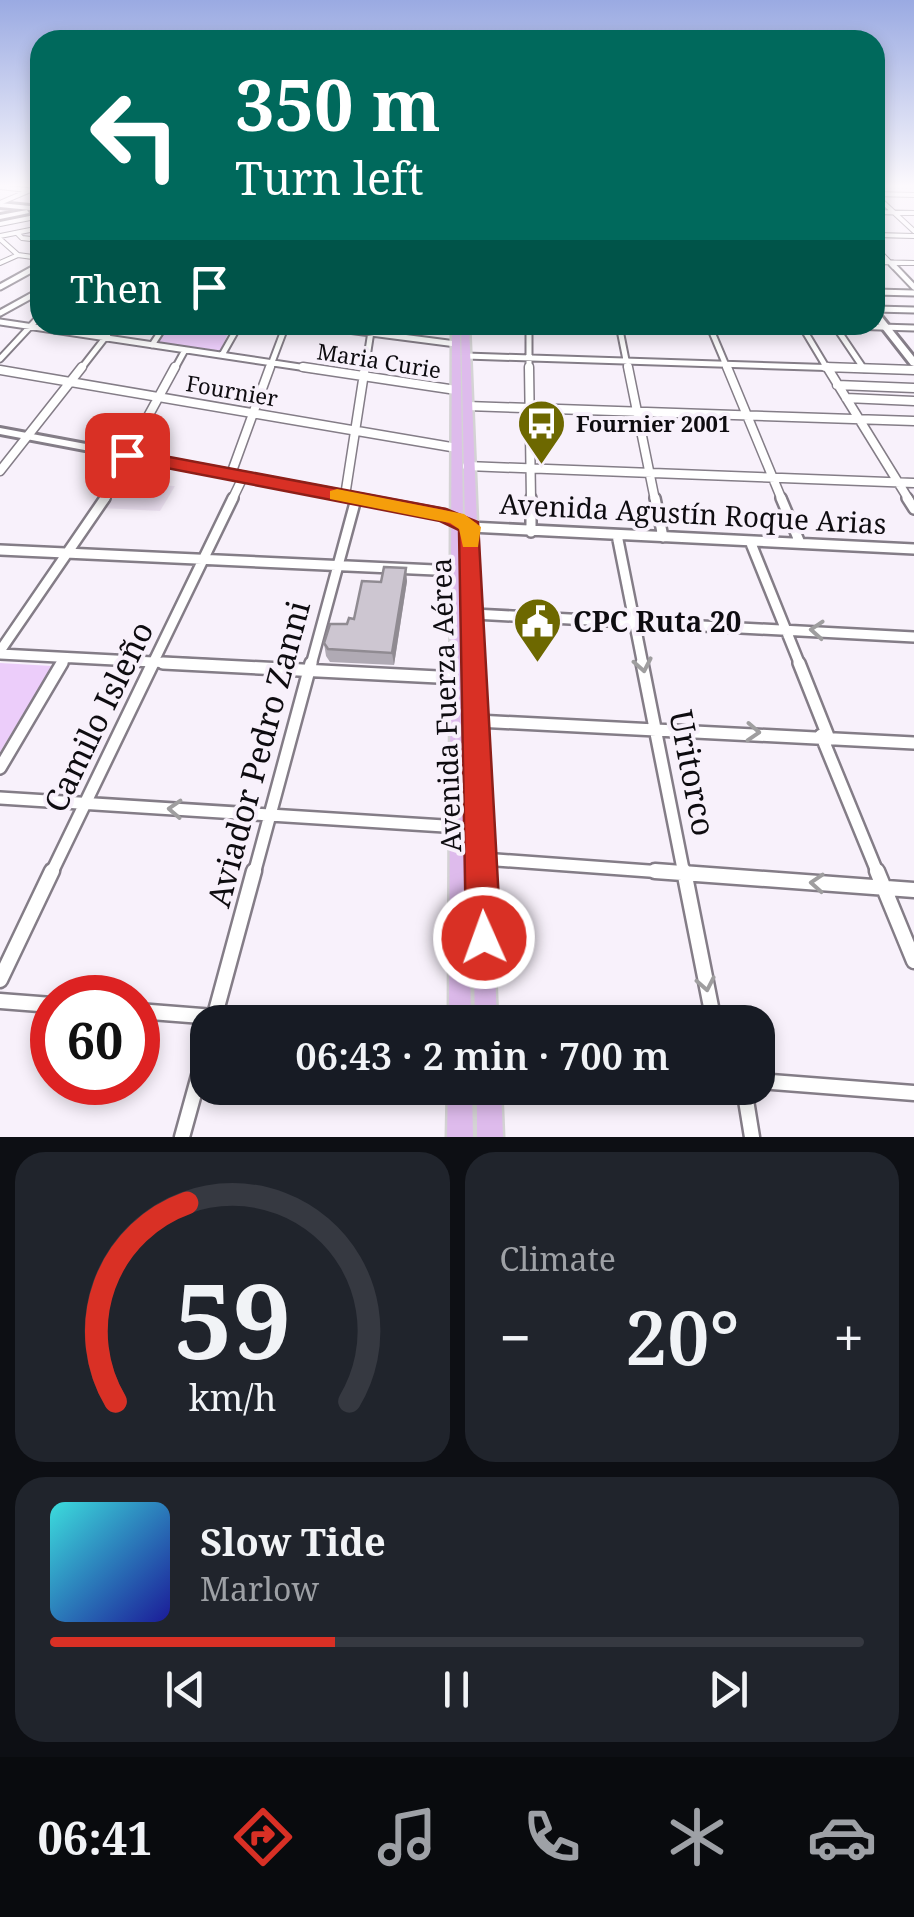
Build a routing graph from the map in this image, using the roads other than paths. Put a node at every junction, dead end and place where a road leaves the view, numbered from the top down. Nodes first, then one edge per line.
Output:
1 (3, 243) edge
2 (18, 255) junction
3 (30, 257) edge
4 (885, 257) edge
5 (885, 262) edge
6 (890, 262) junction
7 (0, 263) edge
8 (914, 263) edge
9 (30, 271) edge
10 (0, 287) edge
11 (914, 290) edge
12 (885, 291) edge
13 (30, 296) edge
14 (914, 310) edge
15 (885, 311) edge
16 (0, 313) edge
17 (0, 322) edge
18 (30, 326) joint
19 (885, 327) joint
20 (914, 328) edge
21 (87, 335) edge
22 (108, 335) edge
23 (158, 335) edge
24 (234, 335) edge
25 (282, 335) edge
26 (370, 335) edge
27 (405, 335) edge
28 (456, 335) edge
29 (465, 335) edge
30 (528, 335) edge
31 (621, 335) edge
32 (713, 335) edge
33 (806, 335) edge
34 (841, 335) edge
35 (106, 338) junction
36 (456, 344) junction
37 (152, 345) junction
38 (186, 350) junction
39 (222, 355) junction
40 (466, 356) junction
41 (529, 358) junction
42 (0, 359) edge
43 (626, 361) junction
44 (272, 362) junction
45 (725, 364) junction
46 (914, 366) edge
47 (827, 368) junction
48 (864, 368) junction
49 (0, 370) edge
50 (363, 377) junction
51 (73, 382) junction
52 (837, 385) junction
53 (914, 388) edge
54 (456, 390) junction
55 (161, 396) junction
56 (846, 398) junction
57 (914, 401) edge
58 (468, 406) junction
59 (529, 408) junction
60 (636, 412) junction
61 (254, 413) junction
62 (746, 416) junction
63 (859, 420) junction
64 (914, 422) edge
65 (0, 430) edge
66 (356, 430) junction
67 (31, 436) junction
68 (457, 448) junction
69 (130, 455) junction
70 (463, 466) junction
71 (529, 468) junction
72 (0, 471) edge
73 (649, 473) junction
74 (238, 475) junction
75 (772, 478) junction
76 (898, 483) junction
77 (914, 484) edge
78 (351, 498) junction
79 (914, 509) edge
80 (463, 522) junction
81 (531, 532) junction
82 (617, 535) junction
83 (663, 537) junction
84 (750, 541) junction
85 (800, 543) junction
86 (911, 549) edge
87 (0, 550) edge
88 (68, 554) junction
89 (203, 560) junction
90 (914, 560) edge
91 (339, 566) junction
92 (458, 571) junction
93 (474, 614) junction
94 (634, 622) junction
95 (784, 628) junction
96 (914, 636) edge
97 (0, 652) edge
98 (65, 658) junction
99 (152, 663) junction
100 (312, 672) junction
101 (458, 678) junction
102 (477, 721) junction
103 (655, 727) junction
104 (824, 736) junction
105 (914, 742) edge
106 (0, 768) edge
107 (479, 774) junction
108 (0, 798) edge
109 (85, 804) junction
110 (272, 815) junction
111 (460, 826) junction
112 (482, 859) junction
113 (684, 874) junction
114 (885, 888) junction
115 (914, 890) edge
116 (914, 961) edge
117 (0, 980) edge
118 (0, 1001) edge
119 (30, 1003) edge
120 (218, 1005) edge
121 (460, 1005) edge
122 (486, 1005) edge
123 (711, 1005) edge
124 (160, 1014) edge
125 (190, 1017) edge
126 (775, 1082) edge
127 (914, 1093) edge
128 (191, 1105) edge
129 (460, 1105) edge
130 (489, 1105) edge
131 (747, 1105) edge
132 (182, 1137) edge
133 (460, 1137) edge
134 (490, 1137) edge
135 (752, 1137) edge

1 - 2 street
2 - 3 street
2 - 7 street
4 - 6 street
5 - 6 street
6 - 8 street
6 - 11 street
9 - 10 street
11 - 12 street
13 - 16 street
14 - 15 street
17 - 18 street, Maria Curie
18 - 42 street
19 - 20 street
19 - 46 main road
21 - 35 street, Maria Curie
22 - 35 street
23 - 37 street
24 - 39 street
25 - 44 street, Camilo Isleño
26 - 50 street, Aviador Pedro Zanni
27 - 36 street
28 - 36 main road, Avenida Fuerza Aérea
29 - 40 main road, Avenida Fuerza Aérea
30 - 41 street
31 - 43 street
32 - 45 street
33 - 47 street
34 - 48 street
35 - 37 street, Maria Curie
35 - 51 street
36 - 54 main road, Avenida Fuerza Aérea
37 - 38 street, Maria Curie
38 - 39 street, Maria Curie
38 - 55 street
39 - 44 street, Maria Curie
40 - 41 street
40 - 58 main road, Avenida Fuerza Aérea
41 - 43 street
41 - 59 street
43 - 45 street
43 - 60 street
44 - 50 street, Maria Curie
44 - 61 street, Camilo Isleño
45 - 47 street
45 - 62 street
46 - 48 street
47 - 48 street
47 - 52 street
49 - 51 street, Fournier
50 - 54 street, Maria Curie
50 - 66 street, Aviador Pedro Zanni
51 - 55 street, Fournier
51 - 67 street
52 - 53 street
52 - 56 street
54 - 68 main road, Avenida Fuerza Aérea
55 - 61 street, Fournier
55 - 69 street
56 - 57 street
56 - 63 street
58 - 59 street, Maria Curie
58 - 70 main road, Avenida Fuerza Aérea
59 - 60 street, Maria Curie
59 - 71 street
60 - 62 street, Maria Curie
60 - 73 street
61 - 66 street, Fournier
61 - 74 street, Camilo Isleño
62 - 63 street, Maria Curie
62 - 75 street
63 - 64 street, Maria Curie
63 - 76 street
65 - 67 main road, Avenida Agustín Roque Arias
66 - 68 street, Fournier
66 - 78 street, Aviador Pedro Zanni
67 - 69 main road, Avenida Agustín Roque Arias
67 - 72 street
68 - 70 main road, Avenida Fuerza Aérea
69 - 74 main road, Avenida Agustín Roque Arias
69 - 88 street
70 - 71 street
70 - 80 main road, Avenida Fuerza Aérea
71 - 73 street
71 - 81 street
73 - 75 street
73 - 83 street
74 - 78 main road, Avenida Agustín Roque Arias
74 - 89 street, Camilo Isleño
75 - 76 street
75 - 85 street
76 - 77 street
76 - 79 street
78 - 80 main road, Avenida Agustín Roque Arias
78 - 91 street, Aviador Pedro Zanni
80 - 81 street, Avenida Agustín Roque Arias
80 - 92 main road, Avenida Fuerza Aérea
80 - 93 main road, Avenida Fuerza Aérea
81 - 82 street, Avenida Agustín Roque Arias
82 - 83 street, Avenida Agustín Roque Arias
82 - 94 street, Uritorco
83 - 84 street, Avenida Agustín Roque Arias
84 - 85 street, Avenida Agustín Roque Arias
84 - 95 street
85 - 86 street, Avenida Agustín Roque Arias
86 - 90 street
87 - 88 street
88 - 89 street
88 - 97 street
89 - 91 street
89 - 99 street, Camilo Isleño
91 - 92 street
91 - 100 street, Aviador Pedro Zanni
92 - 101 main road, Avenida Fuerza Aérea
93 - 94 street
93 - 102 main road, Avenida Fuerza Aérea
94 - 95 street
94 -> 103 street, Uritorco
96 -> 95 street
95 - 104 street
97 - 98 street
98 - 99 street
98 - 106 street
99 - 100 street
99 - 109 street, Camilo Isleño
100 - 101 street
100 - 110 street, Aviador Pedro Zanni
101 - 107 main road
101 - 111 main road, Avenida Fuerza Aérea
102 - 103 street
102 - 107 main road, Avenida Fuerza Aérea
103 -> 104 street
103 - 113 street, Uritorco
104 - 105 street
104 - 114 street
107 - 112 main road, Avenida Fuerza Aérea
108 - 109 street
110 -> 109 street
109 - 117 street, Camilo Isleño
110 - 111 street
110 - 120 street, Aviador Pedro Zanni
111 - 121 main road, Avenida Fuerza Aérea
112 - 113 street
112 - 122 main road, Avenida Fuerza Aérea
114 -> 113 street
113 -> 123 street, Uritorco
114 - 115 street
114 - 116 street
118 - 119 street
124 - 125 street
126 - 127 street
128 - 132 street
129 - 133 main road
130 - 134 main road
131 - 135 street

